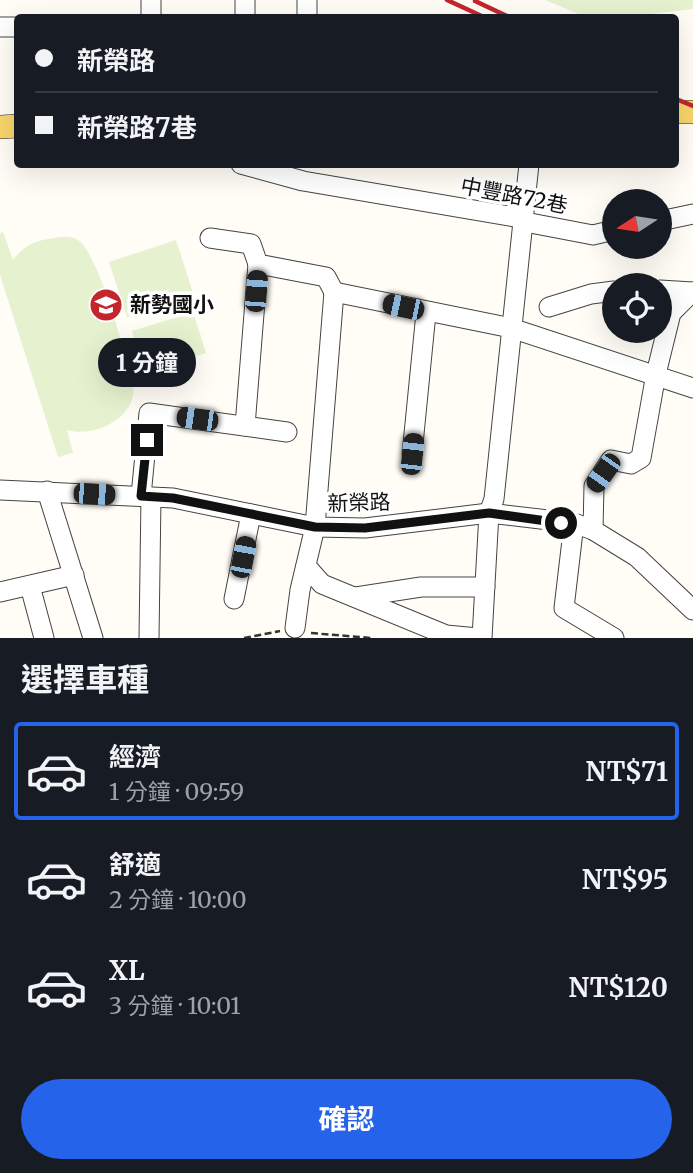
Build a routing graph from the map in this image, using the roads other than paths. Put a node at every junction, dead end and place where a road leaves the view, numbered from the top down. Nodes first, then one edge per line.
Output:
1 (256, 168) edge
2 (529, 168) edge
3 (693, 214) edge
4 (672, 218) edge
5 (524, 222) junction
6 (602, 233) edge
7 (210, 238) dead end
8 (258, 264) junction
9 (672, 291) edge
10 (334, 292) junction
11 (602, 292) edge
12 (692, 292) edge
13 (549, 307) dead end
14 (426, 313) junction
15 (511, 328) junction
16 (656, 374) junction
17 (693, 388) edge
18 (245, 426) junction
19 (287, 432) dead end
20 (412, 454) dead end
21 (0, 490) edge
22 (47, 491) junction
23 (146, 496) junction
24 (489, 513) junction
25 (251, 514) junction
26 (574, 523) junction
27 (315, 527) junction
28 (593, 530) junction
29 (306, 566) junction
30 (74, 575) junction
31 (30, 586) junction
32 (485, 587) junction
33 (0, 592) edge
34 (355, 598) junction
35 (234, 599) dead end
36 (693, 610) edge
37 (295, 628) dead end
38 (44, 638) edge
39 (93, 638) edge
40 (149, 638) edge
41 (480, 638) edge
42 (614, 638) edge

1 - 5 street, 中豐路72巷
2 - 5 street
3 - 4 street
5 - 6 street, 中豐路72巷
5 - 15 street
7 - 8 street
8 - 10 street
8 - 18 street
9 - 12 street
10 - 14 street
10 - 27 street
11 - 13 street
12 - 16 street
14 - 15 street
14 - 20 street
15 - 16 street
15 - 24 street
16 - 17 street
16 - 28 street
18 - 19 street
18 - 23 street
21 - 22 street, 新榮路
22 - 23 street, 新榮路
22 - 30 street
23 - 25 street, 新榮路
23 - 40 street
24 - 26 street, 新榮路
24 - 27 street, 新榮路
24 - 32 street
25 - 27 street, 新榮路
25 - 35 street
26 - 28 street, 新榮路
26 - 42 street
27 - 29 street
28 - 36 street, 新榮路
29 - 34 street
29 - 37 street
30 - 31 street
30 - 39 street
31 - 33 street
31 - 38 street
32 - 34 street
32 - 41 street
34 - 41 street

